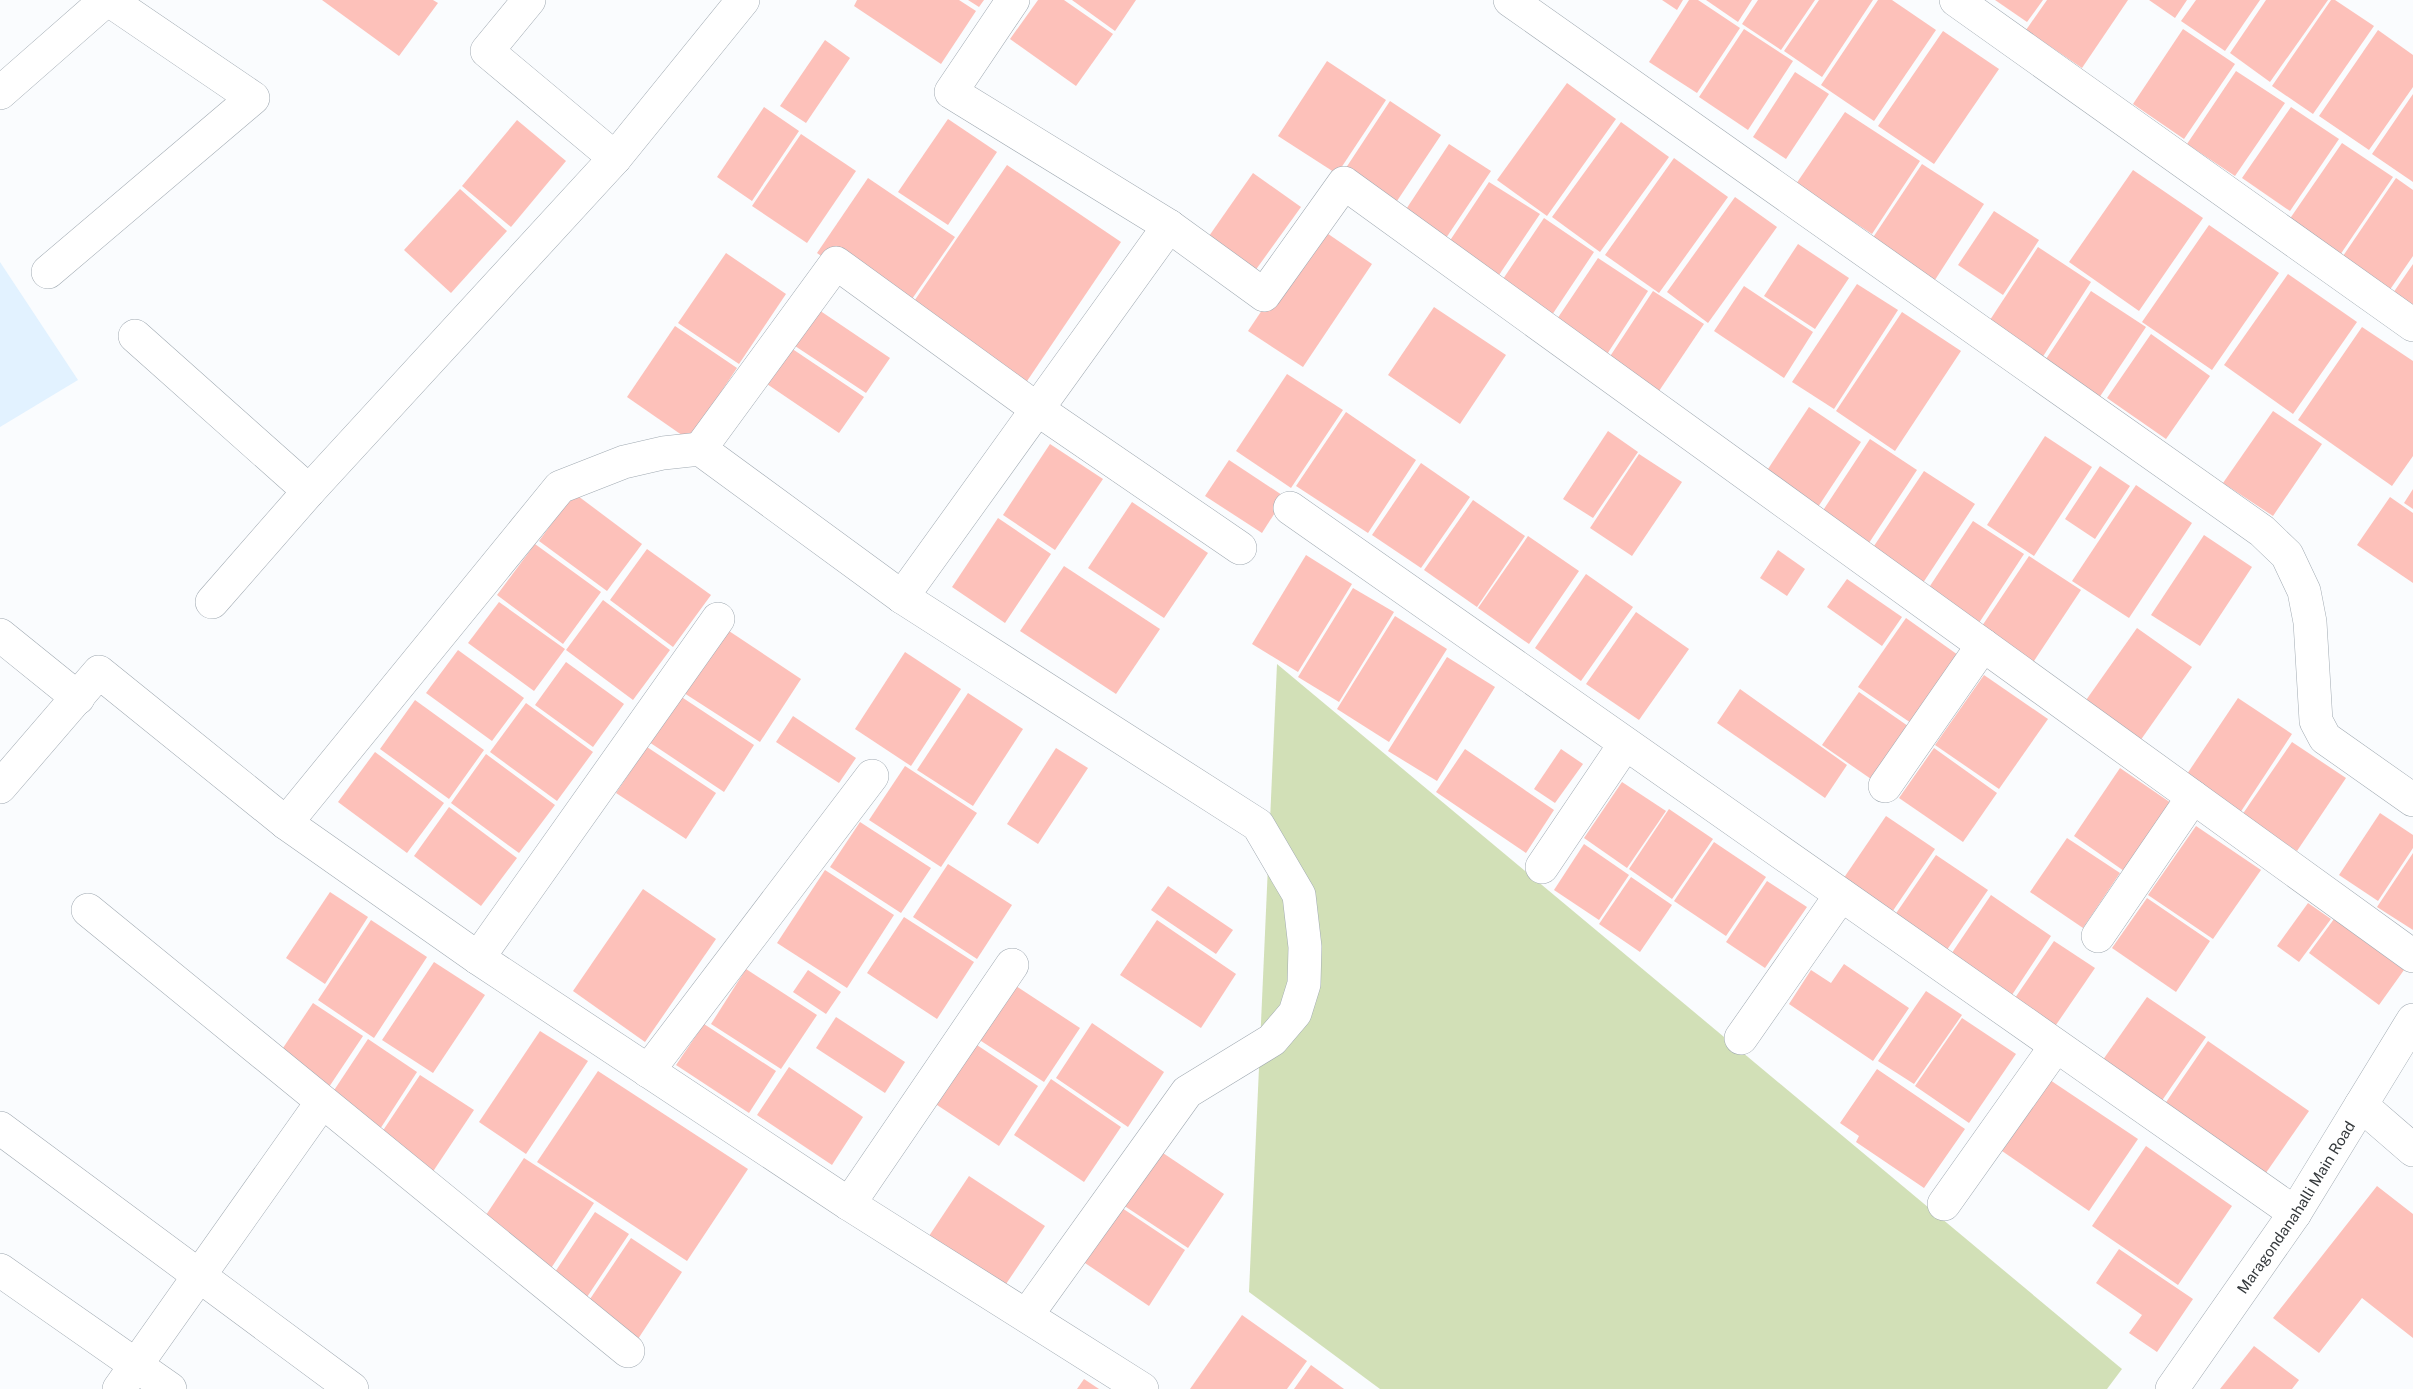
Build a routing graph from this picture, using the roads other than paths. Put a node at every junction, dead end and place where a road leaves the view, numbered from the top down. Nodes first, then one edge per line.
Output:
1 (108, 0) edge
2 (529, 0) edge
3 (743, 0) edge
4 (1013, 0) edge
5 (1510, 0) edge
6 (1956, 0) edge
7 (0, 93) edge
8 (615, 158) junction
9 (1169, 226) junction
10 (48, 272) dead end
11 (2413, 325) edge
12 (135, 336) dead end
13 (1037, 409) junction
14 (700, 449) junction
15 (309, 491) junction
16 (1290, 508) dead end
17 (1240, 548) dead end
18 (902, 597) junction
19 (212, 602) dead end
20 (718, 619) dead end
21 (0, 634) edge
22 (1983, 645) junction
23 (78, 698) junction
24 (1625, 744) junction
25 (872, 776) dead end
26 (1885, 786) dead end
27 (0, 788) edge
28 (2193, 797) junction
29 (2413, 800) edge
30 (286, 823) junction
31 (1542, 867) dead end
32 (1841, 895) junction
33 (88, 910) dead end
34 (2098, 936) dead end
35 (2413, 956) edge
36 (478, 958) junction
37 (1012, 964) dead end
38 (2413, 1020) edge
39 (1741, 1038) dead end
40 (2056, 1046) junction
41 (648, 1071) junction
42 (322, 1102) junction
43 (2361, 1105) junction
44 (0, 1128) edge
45 (2413, 1150) edge
46 (849, 1204) junction
47 (1944, 1204) dead end
48 (2295, 1213) junction
49 (0, 1270) edge
50 (199, 1276) junction
51 (1027, 1316) junction
52 (628, 1352) dead end
53 (127, 1377) edge
54 (170, 1389) edge
55 (352, 1389) edge
56 (1142, 1389) edge
57 (2172, 1389) edge

1 - 7 street
1 - 10 street
2 - 8 street
3 - 8 street
4 - 9 street
5 - 29 street
6 - 11 street
8 - 15 street
9 - 13 street
9 - 22 street
12 - 15 street
13 - 14 street
13 - 17 street
13 - 18 street
14 - 18 street
14 - 30 street
15 - 19 street
16 - 24 street
18 - 51 street
20 - 36 street
21 - 23 street
22 - 26 street
22 - 28 street
23 - 27 street
23 - 30 street
24 - 31 street
24 - 32 street
25 - 41 street
28 - 34 street
28 - 35 street
30 - 36 street
32 - 39 street
32 - 40 street
33 - 42 street
36 - 41 street
37 - 46 street
38 - 43 street, Maragondanahalli Main Road
40 - 47 street
40 - 48 street
41 - 46 street
42 - 50 street
42 - 52 street
43 - 45 street
43 - 48 street, Maragondanahalli Main Road
44 - 50 street
46 - 51 street
48 - 57 street, Maragondanahalli Main Road
49 - 53 street
50 - 53 street
50 - 55 street
51 - 56 street
53 - 54 street

